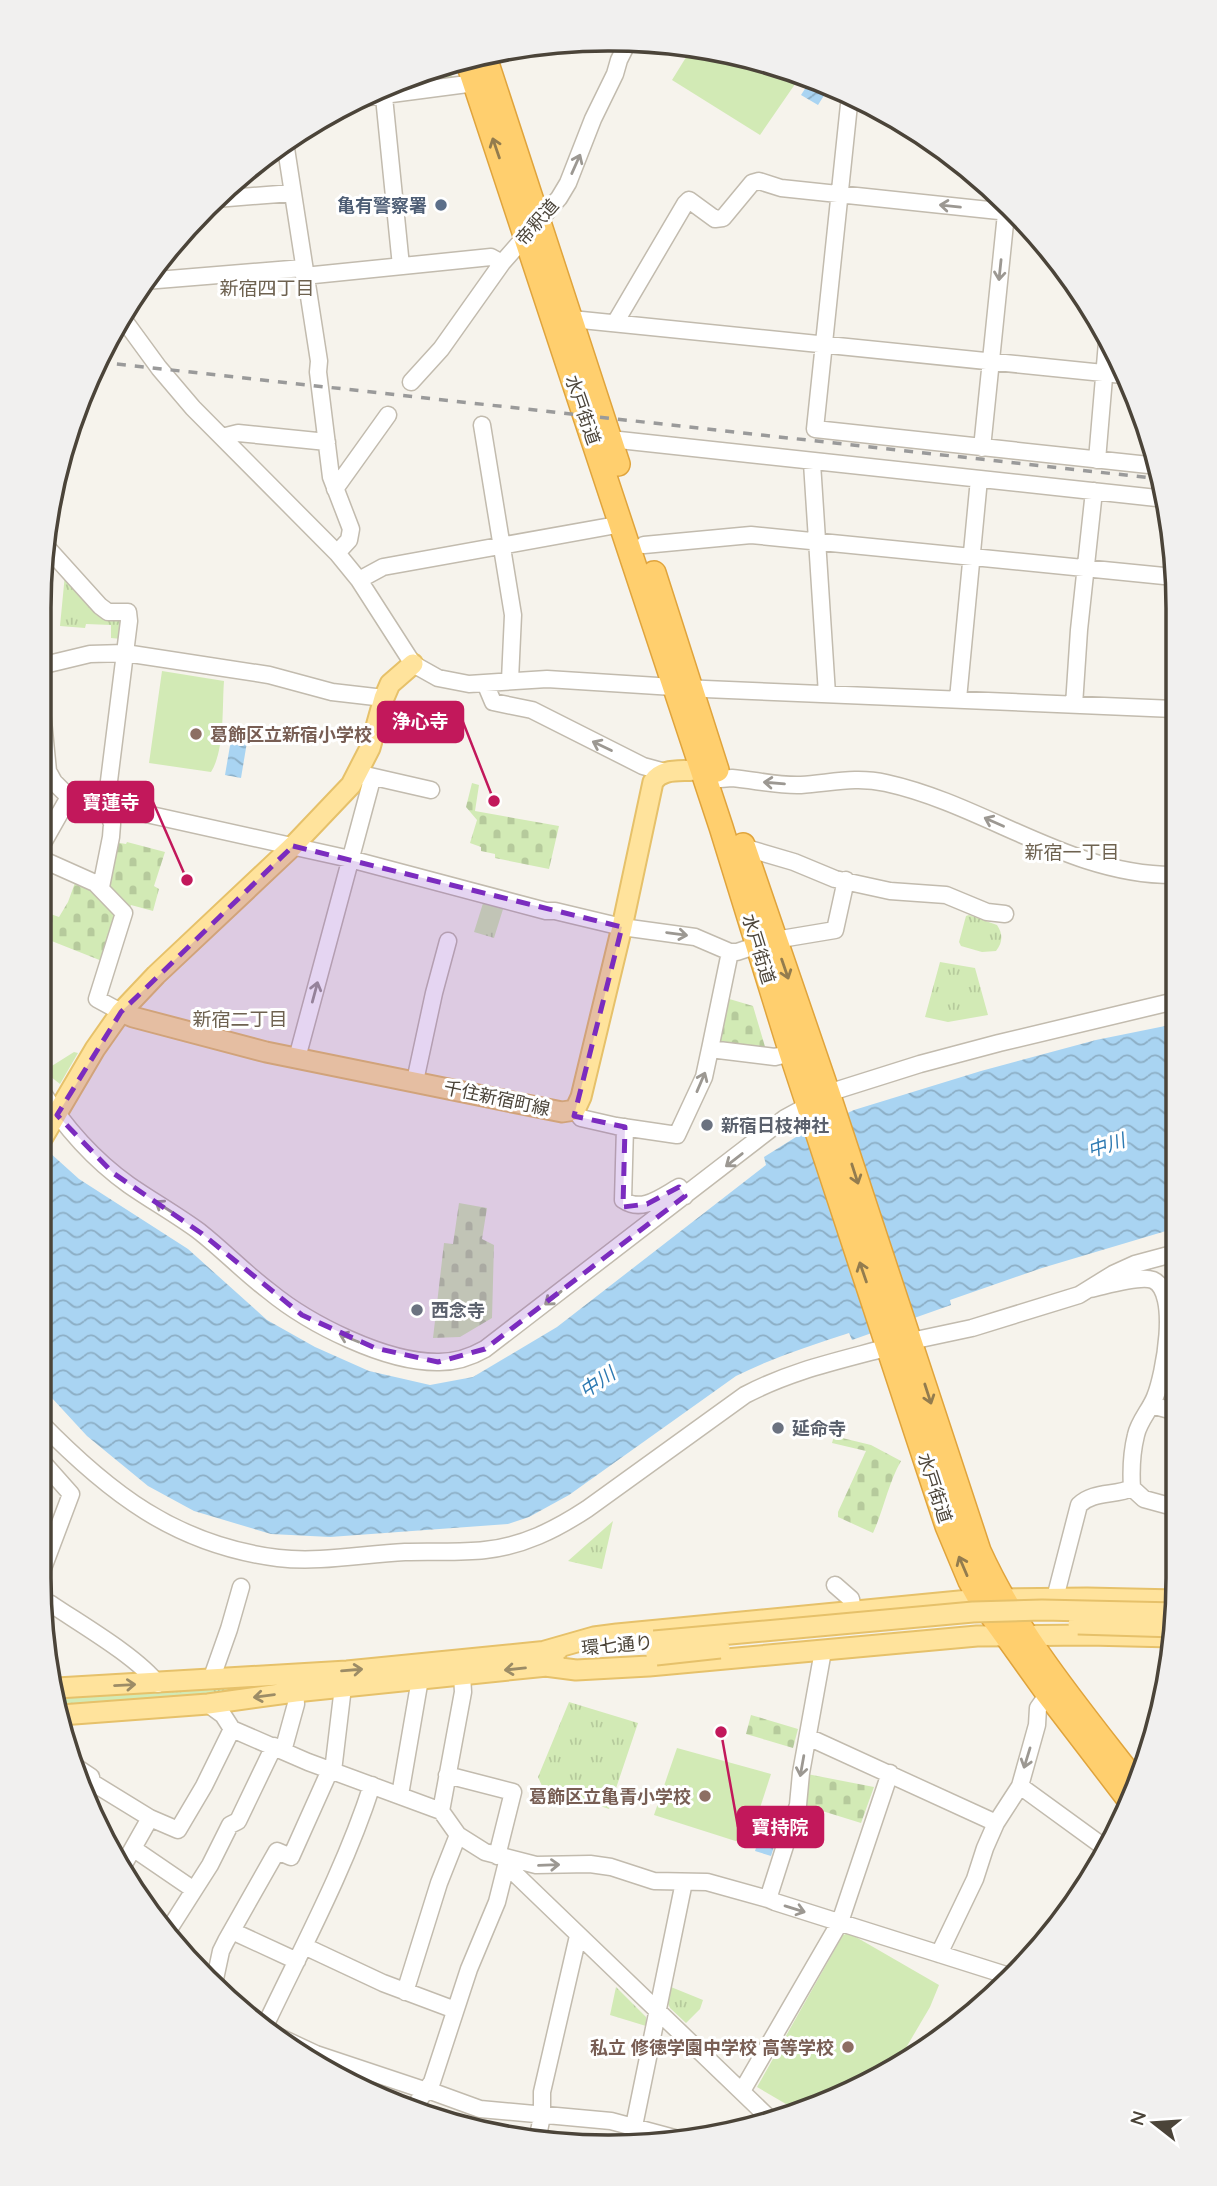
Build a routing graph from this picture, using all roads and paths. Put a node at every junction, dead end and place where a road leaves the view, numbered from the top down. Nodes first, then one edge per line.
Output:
1 (624, 51) edge
2 (487, 64) edge
3 (470, 69) edge
4 (475, 83) junction
5 (403, 90) edge
6 (384, 98) edge
7 (849, 105) edge
8 (287, 154) edge
9 (292, 193) junction
10 (839, 195) junction
11 (232, 198) edge
12 (996, 208) edge
13 (1009, 220) edge
14 (532, 228) junction
15 (502, 263) junction
16 (401, 266) junction
17 (304, 272) junction
18 (158, 280) edge
19 (561, 318) junction
20 (615, 323) junction
21 (128, 325) edge
22 (824, 344) junction
23 (1106, 356) edge
24 (990, 361) junction
25 (1105, 373) junction
26 (1114, 374) edge
27 (411, 382) dead end
28 (388, 415) dead end
29 (482, 425) dead end
30 (222, 437) junction
31 (327, 442) junction
32 (604, 447) junction
33 (982, 448) junction
34 (1097, 460) junction
35 (812, 463) junction
36 (1147, 465) edge
37 (979, 479) junction
38 (335, 489) junction
39 (1094, 491) junction
40 (1155, 498) edge
41 (622, 524) junction
42 (818, 542) junction
43 (644, 545) junction
44 (501, 547) junction
45 (337, 553) junction
46 (54, 555) edge
47 (972, 558) junction
48 (1086, 568) junction
49 (1165, 576) edge
50 (359, 580) junction
51 (125, 653) junction
52 (51, 663) edge
53 (414, 664) junction
54 (510, 680) junction
55 (485, 683) junction
56 (682, 687) junction
57 (827, 694) junction
58 (384, 698) junction
59 (958, 699) junction
60 (1074, 705) junction
61 (1166, 709) edge
62 (665, 772) junction
63 (359, 773) junction
64 (711, 774) junction
65 (51, 776) edge
66 (431, 790) dead end
67 (69, 797) junction
68 (106, 809) junction
69 (51, 829) edge
70 (293, 846) junction
71 (743, 847) junction
72 (350, 859) junction
73 (51, 864) edge
74 (1166, 875) edge
75 (846, 880) junction
76 (101, 887) junction
77 (1005, 914) dead end
78 (622, 927) junction
79 (448, 941) dead end
80 (767, 942) junction
81 (730, 952) junction
82 (1166, 1003) edge
83 (121, 1012) junction
84 (710, 1049) junction
85 (791, 1053) junction
86 (297, 1058) junction
87 (415, 1081) junction
88 (821, 1107) junction
89 (575, 1110) junction
90 (51, 1113) edge
91 (54, 1119) junction
92 (51, 1124) edge
93 (625, 1127) junction
94 (685, 1196) junction
95 (1166, 1256) edge
96 (1090, 1289) junction
97 (1166, 1307) edge
98 (898, 1338) junction
99 (1166, 1343) edge
100 (1150, 1405) junction
101 (1166, 1409) edge
102 (51, 1433) edge
103 (51, 1472) edge
104 (1132, 1488) junction
105 (1166, 1505) edge
106 (51, 1547) edge
107 (835, 1585) dead end
108 (241, 1587) dead end
109 (991, 1598) junction
110 (1055, 1598) junction
111 (1087, 1598) junction
112 (1165, 1600) edge
113 (926, 1603) junction
114 (52, 1605) edge
115 (853, 1611) junction
116 (1165, 1613) edge
117 (1164, 1627) edge
118 (1066, 1635) junction
119 (1088, 1635) junction
120 (1017, 1636) junction
121 (1162, 1637) edge
122 (925, 1640) junction
123 (655, 1648) junction
124 (823, 1651) junction
125 (545, 1659) junction
126 (1046, 1665) junction
127 (462, 1675) junction
128 (421, 1679) junction
129 (211, 1681) junction
130 (158, 1684) junction
131 (61, 1688) edge
132 (343, 1688) junction
133 (295, 1692) junction
134 (1048, 1695) junction
135 (208, 1704) junction
136 (68, 1714) edge
137 (232, 1729) junction
138 (808, 1737) junction
139 (279, 1748) junction
140 (332, 1770) junction
141 (86, 1773) edge
142 (890, 1773) junction
143 (1130, 1774) edge
144 (447, 1775) junction
145 (372, 1785) junction
146 (1020, 1786) junction
147 (1123, 1792) edge
148 (400, 1795) junction
149 (441, 1811) junction
150 (150, 1818) junction
151 (996, 1823) junction
152 (458, 1835) junction
153 (1099, 1843) edge
154 (134, 1850) junction
155 (127, 1859) edge
156 (503, 1860) junction
157 (684, 1882) junction
158 (194, 1890) junction
159 (768, 1899) junction
160 (840, 1922) junction
161 (172, 1924) edge
162 (232, 1931) junction
163 (579, 1936) junction
164 (300, 1953) junction
165 (939, 1954) junction
166 (216, 1974) edge
167 (1001, 1974) edge
168 (405, 1992) junction
169 (455, 2010) junction
170 (657, 2011) junction
171 (268, 2019) edge
172 (339, 2066) edge
173 (425, 2090) junction
174 (742, 2091) junction
175 (417, 2102) edge
176 (763, 2113) edge
177 (542, 2116) junction
178 (634, 2126) junction
179 (539, 2130) edge
180 (656, 2133) edge

14 -> 1 street, 帝釈道
2 - 14 highway, 水戸街道
3 - 4 highway, 水戸街道
4 - 5 street
14 -> 4 highway, 水戸街道
6 - 16 street
7 - 10 street
8 - 9 street
9 - 11 street
9 - 17 street
12 -> 10 street
10 - 20 street
10 - 22 street
13 -> 24 street
14 - 15 street, 帝釈道
14 - 19 highway, 水戸街道
15 - 16 street
15 - 27 street, 帝釈道
16 - 17 street
17 - 18 street
17 - 31 street
19 - 20 street
19 - 32 highway, 水戸街道
20 - 22 street
21 - 30 street
22 - 24 street
22 - 33 street
23 - 25 street
24 - 25 street
24 - 33 street
25 - 26 street
25 - 34 street
28 - 38 street
29 - 44 street
30 - 31 street
30 - 45 street
31 - 38 street
32 - 35 street
32 - 41 highway, 水戸街道
32 - 43 highway, 水戸街道
33 - 34 street
34 - 36 street
35 - 37 street
35 - 42 street
37 - 39 street
37 - 47 street
38 - 45 street
39 - 40 street
39 - 48 street
41 - 44 street
41 - 56 highway, 水戸街道
42 - 43 street
42 - 47 street
42 - 57 street
43 - 56 highway, 水戸街道
44 - 50 street
44 - 54 street
45 - 50 street
46 - 51 street
47 - 48 street
47 - 59 street
48 - 49 street
48 - 60 street
50 - 53 street
51 - 52 street
51 - 58 street
51 - 68 street
53 - 55 street
53 - 58 main road
54 - 55 street
54 - 56 street
62 -> 55 street
56 - 57 street
56 - 64 highway, 水戸街道
57 - 59 street
58 - 63 main road
59 - 60 street
60 - 61 street
62 - 64 main road
62 - 78 main road, 千住新宿町線
63 - 66 street
63 - 70 main road
63 - 72 street
64 - 71 highway, 水戸街道
74 -> 64 street
64 - 80 highway, 水戸街道
65 - 67 street
67 - 68 street
67 - 69 street
68 - 70 street
68 - 76 street
70 - 72 street
70 - 83 main road
71 - 75 street
71 - 80 highway, 水戸街道
72 - 78 street
86 -> 72 street
73 - 76 street
75 - 77 street
75 - 80 street
76 - 83 street
78 -> 81 street
78 - 89 main road, 千住新宿町線
79 - 87 street
80 - 81 street
80 - 85 highway, 水戸街道
80 -> 88 highway, 水戸街道
81 - 84 street
82 - 88 street
83 - 86 main road, 千住新宿町線
83 - 91 main road
84 - 85 street
93 -> 84 street
85 - 88 highway, 水戸街道
86 - 87 main road, 千住新宿町線
87 - 89 main road, 千住新宿町線
88 -> 94 street
88 - 98 highway, 水戸街道
89 - 93 street
90 - 91 street
91 - 92 main road
94 -> 91 street
93 - 94 street
95 - 96 street
96 - 97 street
96 - 98 street
98 - 102 street
98 - 109 highway, 水戸街道
99 - 100 street
100 - 101 street
100 - 104 street
103 - 106 street
104 - 105 street
104 - 110 street
107 - 115 street
108 - 129 street
109 - 110 main road
109 - 113 main road
109 - 120 highway, 水戸街道
110 - 111 main road
111 - 112 main road
111 - 119 main road
113 - 115 main road
113 - 122 main road
114 - 130 street
115 - 125 main road
116 - 123 main road, 環七通り, bridge
117 - 123 main road, 環七通り, bridge
118 - 119 main road
118 - 120 main road
118 - 126 main road
119 - 121 main road
120 - 122 main road
120 - 126 highway, 水戸街道
120 - 134 highway, 水戸街道
122 - 124 main road
123 - 125 main road, 環七通り
124 - 125 main road
124 - 138 street
125 -> 127 main road, 環七通り
129 -> 125 main road, 環七通り
126 - 143 highway, 水戸街道
127 - 128 main road, 環七通り
127 - 144 street
128 - 132 main road, 環七通り
128 - 148 street
129 - 130 main road, 環七通り
131 -> 130 main road, 環七通り
132 - 133 main road, 環七通り
132 - 140 street
133 -> 135 main road, 環七通り
133 - 139 street
134 -> 146 street
134 - 147 highway, 水戸街道
135 - 136 main road, 環七通り
135 - 137 street
137 - 139 street
137 - 150 street
138 - 142 street
138 -> 159 street
139 - 140 street
139 - 158 street
140 - 145 street
140 - 162 street
141 - 150 street
142 - 151 street
142 - 160 street
144 - 149 street
144 - 156 street
145 - 148 street
145 - 164 street
146 - 151 street
146 - 153 street
148 - 149 street
149 - 152 street
150 - 154 street
151 - 165 street
152 - 156 street
152 - 168 street
154 - 155 street
154 - 158 street
156 -> 157 street
156 - 163 street
156 - 169 street
157 - 159 street
157 - 170 street
158 - 161 street
159 -> 160 street
160 - 165 street
160 - 174 street
162 - 164 street
162 - 166 street
163 - 170 street
163 - 177 street
164 - 168 street
164 - 171 street
165 - 167 street
168 - 169 street
169 - 173 street
170 - 174 street
170 - 178 street
172 - 173 street
173 - 175 street
173 - 177 street
174 - 176 street
177 - 178 street
177 - 179 street
178 - 180 street

